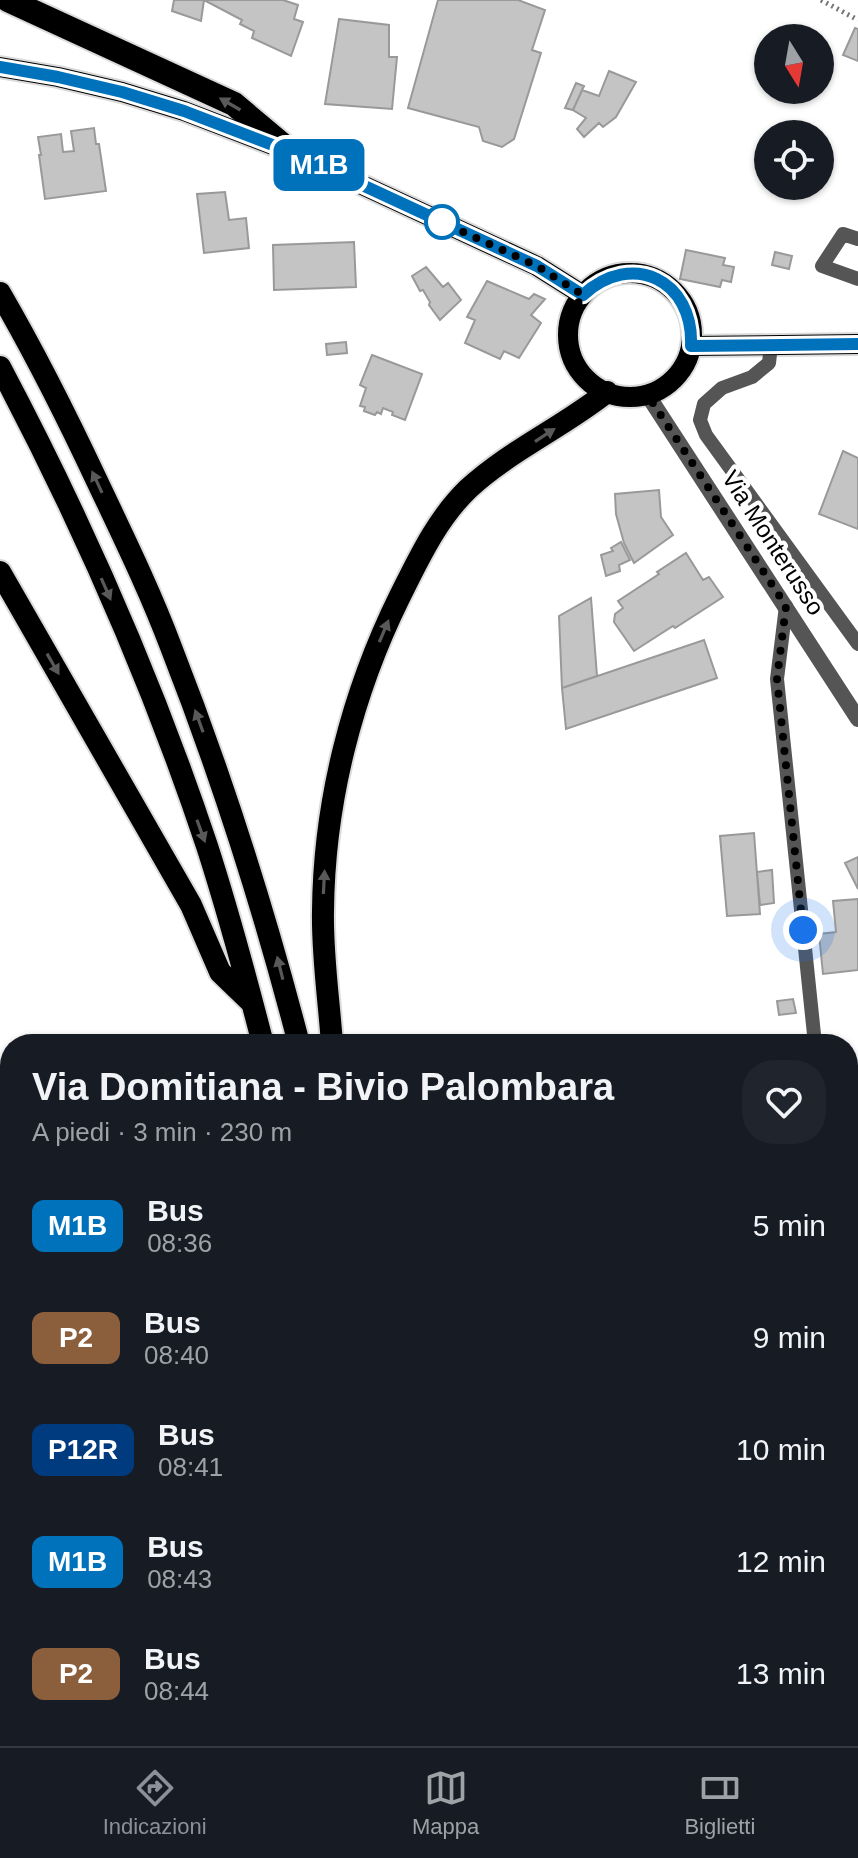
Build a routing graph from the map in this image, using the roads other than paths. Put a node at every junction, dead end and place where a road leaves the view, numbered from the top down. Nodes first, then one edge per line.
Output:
1 (8, 0) edge
2 (0, 67) edge
3 (291, 152) junction
4 (858, 239) edge
5 (858, 279) edge
6 (0, 293) edge
7 (583, 295) junction
8 (858, 344) edge
9 (771, 345) junction
10 (691, 346) junction
11 (0, 367) edge
12 (607, 392) junction
13 (647, 394) junction
14 (0, 572) edge
15 (786, 606) junction
16 (858, 644) edge
17 (858, 719) edge
18 (252, 1003) junction
19 (260, 1034) edge
20 (296, 1034) edge
21 (331, 1034) edge
22 (814, 1034) edge

3 -> 1 highway
2 - 3 main road
3 - 7 main road
4 - 5 lane
20 -> 6 highway
7 - 10 main road
7 - 12 main road
8 - 9 main road
9 - 10 main road
9 - 16 lane
10 - 13 main road
11 -> 18 highway
12 - 13 main road
21 -> 12 highway
13 - 15 street, Via Monterusso
14 -> 18 highway
15 - 17 street, Via Monterusso
15 - 22 lane
18 - 19 highway

